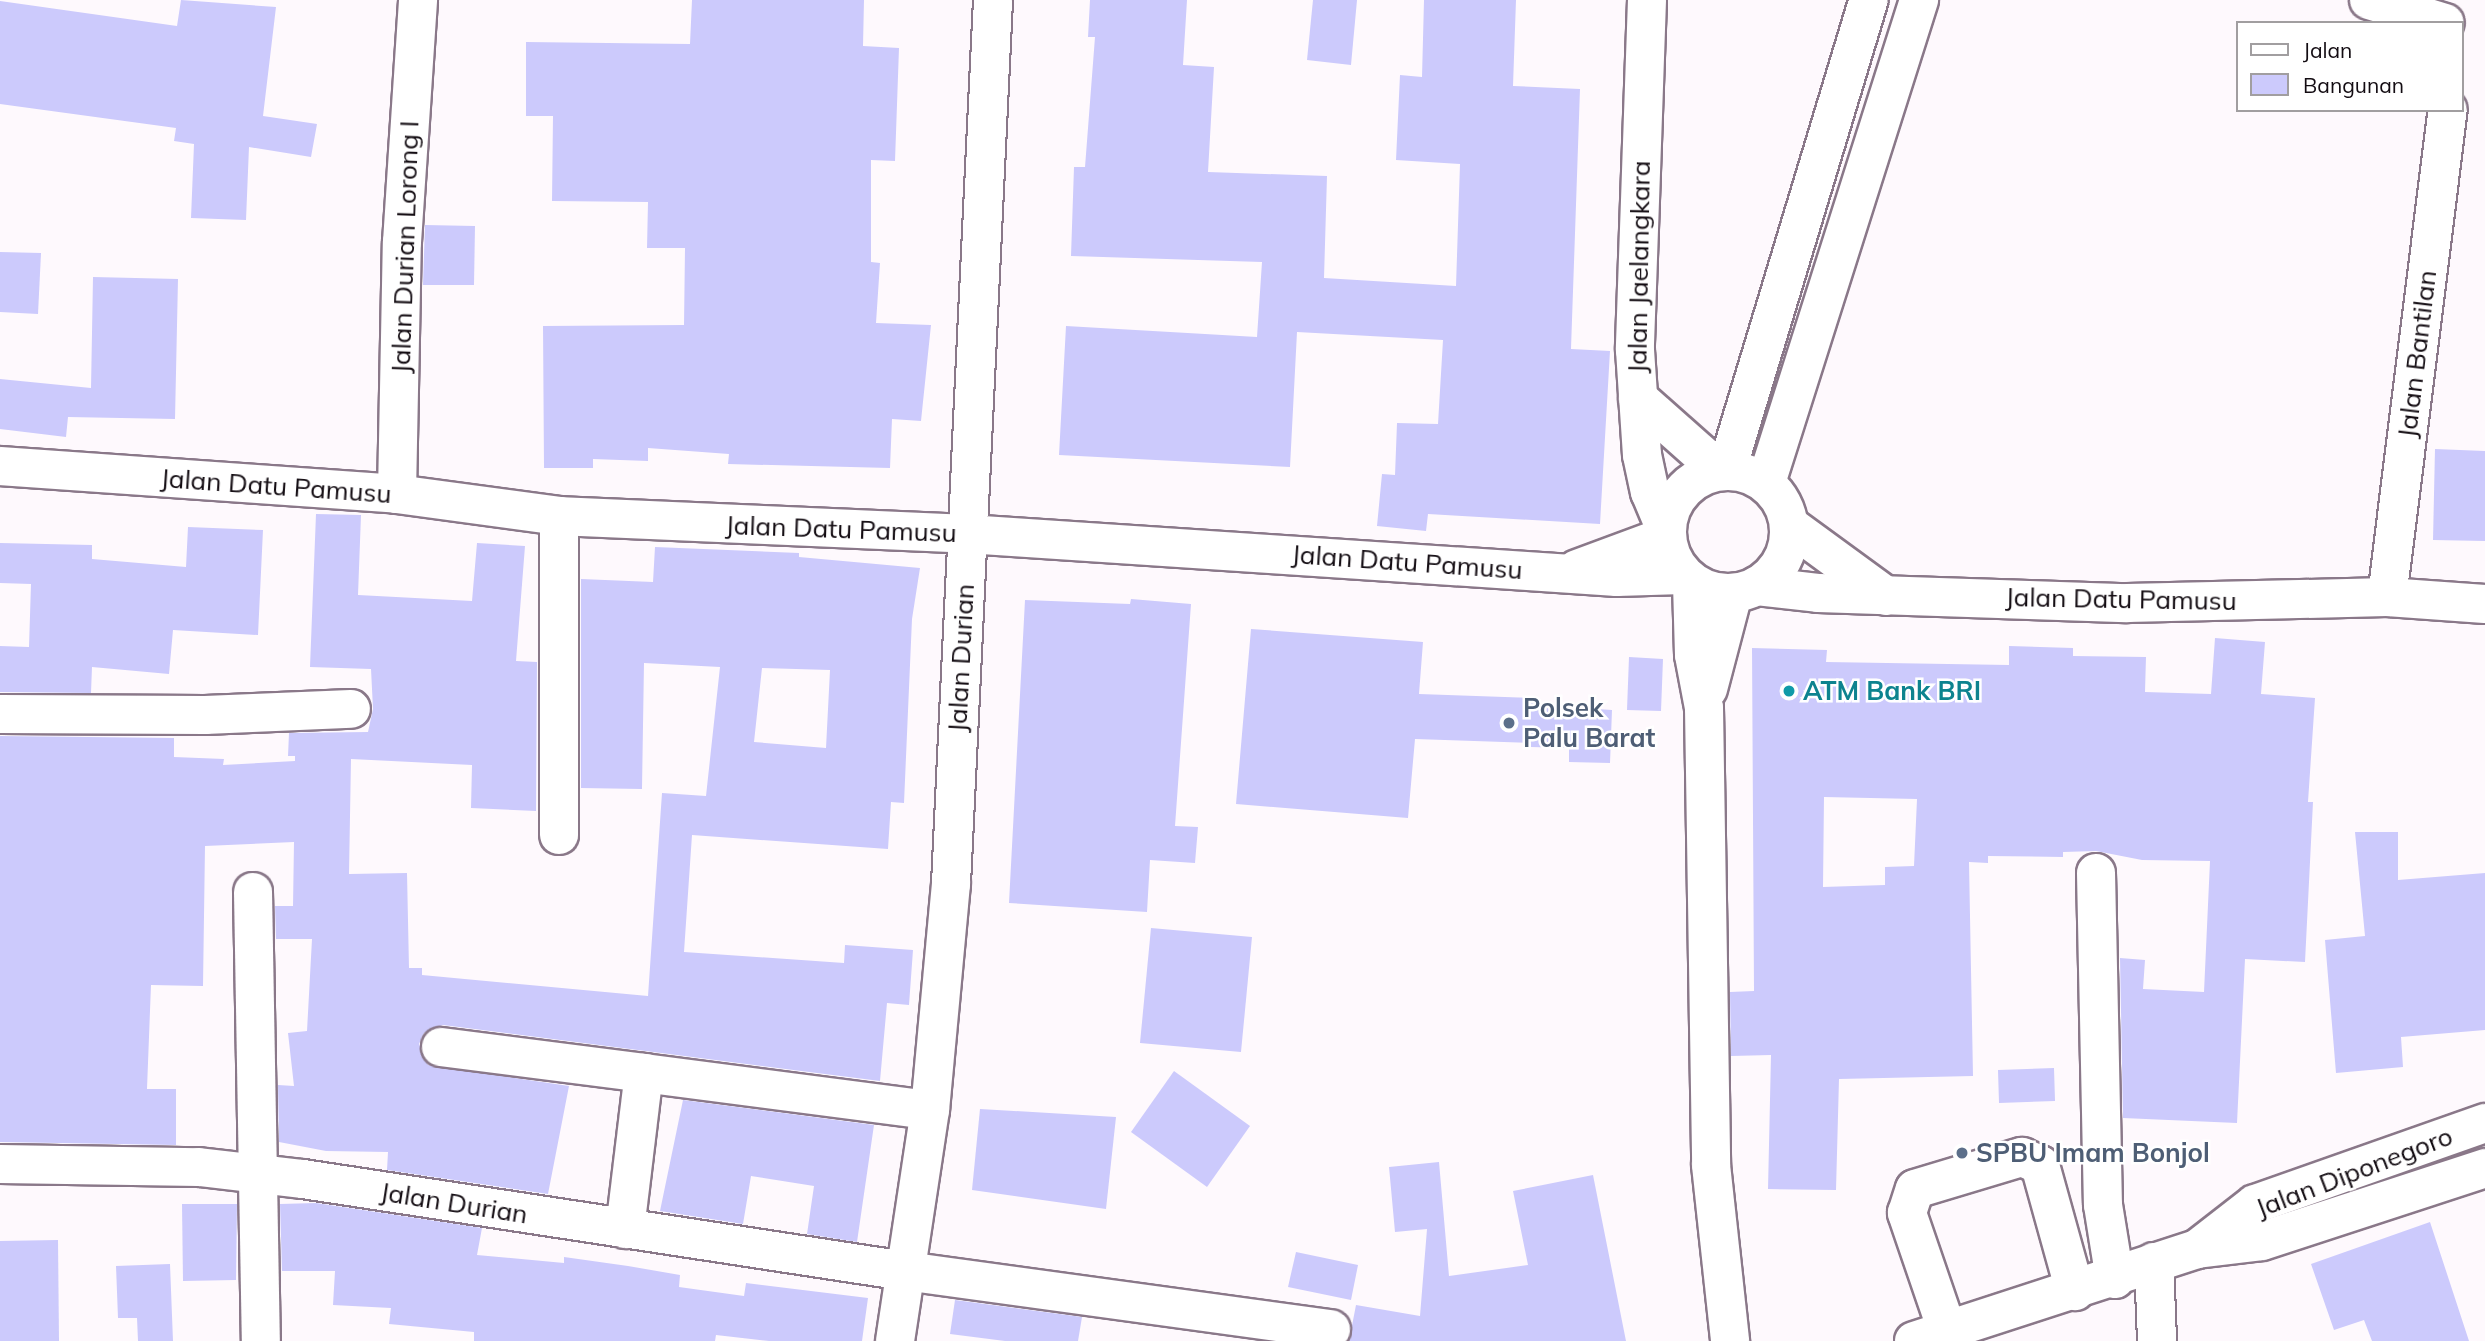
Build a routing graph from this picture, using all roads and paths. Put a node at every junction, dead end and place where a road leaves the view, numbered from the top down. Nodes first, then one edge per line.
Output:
1 (418, 0) edge
2 (993, 0) edge
3 (1647, 0) edge
4 (1870, 0) edge
5 (1919, 0) edge
6 (2369, 0) edge
7 (2462, 0) edge
8 (2438, 21) edge
9 (2459, 21) edge
10 (2448, 112) edge
11 (1638, 398) junction
12 (0, 466) edge
13 (1723, 470) junction
14 (1766, 483) junction
15 (397, 494) junction
16 (559, 516) junction
17 (1789, 525) junction
18 (1666, 533) junction
19 (967, 534) junction
20 (1568, 572) junction
21 (1688, 579) junction
22 (1745, 590) junction
23 (1886, 596) junction
24 (2387, 597) junction
25 (2485, 604) edge
26 (1704, 708) junction
27 (351, 709) dead end
28 (0, 713) edge
29 (559, 835) dead end
30 (2096, 873) dead end
31 (253, 892) dead end
32 (441, 1046) dead end
33 (644, 1073) junction
34 (930, 1110) junction
35 (2485, 1123) edge
36 (0, 1164) edge
37 (2485, 1168) edge
38 (256, 1173) junction
39 (625, 1229) junction
40 (2197, 1249) junction
41 (2154, 1262) junction
42 (905, 1271) junction
43 (2115, 1279) junction
44 (2075, 1291) junction
45 (1331, 1329) dead end
46 (1930, 1336) edge
47 (261, 1341) edge
48 (895, 1341) edge
49 (1730, 1341) edge
50 (2157, 1341) edge

1 - 15 main road, Jalan Durian Lorong I
2 - 19 main road, Jalan Durian
3 - 11 main road, Jalan Jaelangkara
4 - 13 main road
5 - 14 main road
6 - 8 main road
7 - 9 main road
10 - 24 main road, Jalan Bantilan
11 - 13 main road
11 - 18 main road, Jalan Jaelangkara
12 - 15 main road, Jalan Datu Pamusu
13 - 14 main road
13 - 18 main road
14 - 17 main road
15 - 16 main road, Jalan Datu Pamusu
16 - 19 main road, Jalan Datu Pamusu
16 - 29 main road
17 - 22 main road
17 - 23 main road
18 - 20 main road
18 - 21 main road
19 - 20 main road, Jalan Datu Pamusu
19 - 34 main road, Jalan Durian
20 - 21 main road, Jalan Datu Pamusu
21 - 22 main road
21 - 26 main road
22 - 23 main road, Jalan Datu Pamusu
22 - 26 main road
23 - 24 main road, Jalan Datu Pamusu
24 - 25 main road, Jalan Datu Pamusu
26 - 49 main road
27 - 28 main road
30 - 43 main road
31 - 38 main road
32 - 33 main road
33 - 34 main road
33 - 39 main road
34 - 42 main road, Jalan Durian
35 - 40 main road, Jalan Diponegoro
36 - 38 main road, Jalan Durian
37 - 40 main road, Jalan Diponegoro
38 - 39 main road, Jalan Durian
38 - 47 main road
39 - 42 main road, Jalan Durian
40 - 41 main road
41 - 43 main road
41 - 50 main road
42 - 45 main road
42 - 48 main road, Jalan Durian
43 - 44 main road
44 - 46 main road
44 - 46 main road

